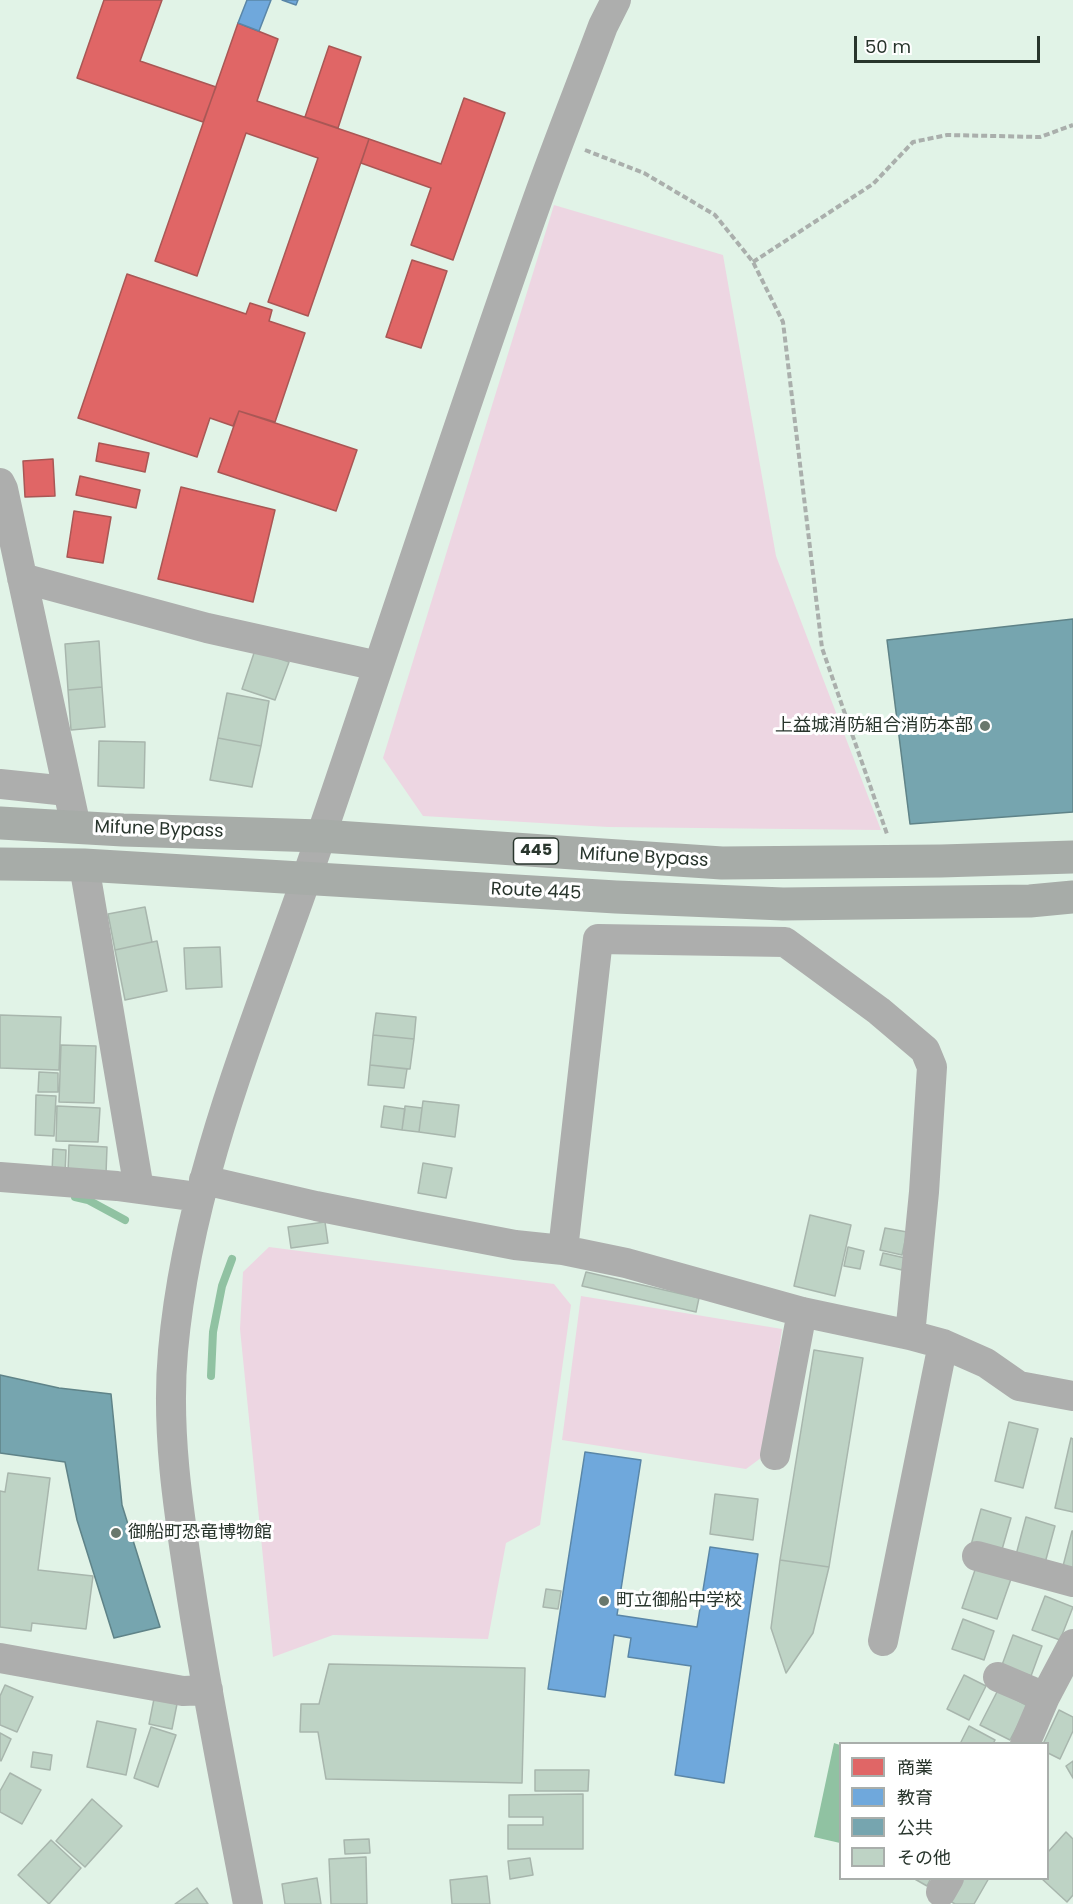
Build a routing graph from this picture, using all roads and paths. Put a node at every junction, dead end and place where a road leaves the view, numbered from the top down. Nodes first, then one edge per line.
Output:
1 (616, 0) edge
2 (1073, 125) edge
3 (560, 141) junction
4 (753, 262) junction
5 (0, 483) edge
6 (22, 578) junction
7 (378, 666) junction
8 (0, 784) edge
9 (67, 790) junction
10 (0, 823) edge
11 (76, 827) junction
12 (321, 836) junction
13 (1073, 857) edge
14 (893, 862) junction
15 (0, 864) edge
16 (84, 865) junction
17 (306, 879) junction
18 (1073, 897) edge
19 (783, 904) junction
20 (785, 942) junction
21 (0, 1177) edge
22 (140, 1188) junction
23 (201, 1189) junction
24 (563, 1250) junction
25 (802, 1312) junction
26 (910, 1335) junction
27 (943, 1344) junction
28 (1073, 1396) edge
29 (775, 1455) dead end
30 (977, 1556) dead end
31 (1073, 1582) edge
32 (883, 1641) dead end
33 (1073, 1644) edge
34 (0, 1659) edge
35 (998, 1677) dead end
36 (208, 1690) junction
37 (1045, 1697) junction
38 (1025, 1742) edge
39 (248, 1904) edge

1 - 3 street
2 - 4 path
3 - 4 path
3 - 7 street
4 - 14 path
5 - 6 street
6 - 7 street
6 - 9 street
7 - 12 street
8 - 9 street
9 - 11 street
10 - 11 highway, Mifune Bypass / 445
11 - 12 highway, Mifune Bypass / 445
12 - 14 highway, Mifune Bypass / 445
12 - 17 street
13 - 14 highway, Mifune Bypass / 445
15 - 16 highway, Route 445 / 445
16 - 17 highway, Route 445 / 445
16 - 22 street
17 - 19 highway, Route 445 / 445
17 - 23 street
18 - 19 highway, Route 445 / 445
19 - 20 street
20 - 24 street
20 - 26 street
21 - 22 street
22 - 23 street
23 - 24 street
23 - 36 street
24 - 25 street
25 - 26 street
25 - 29 street
26 - 27 street
27 - 28 street
27 - 32 street
30 - 31 street
33 - 37 street
34 - 36 street
35 - 37 street
36 - 39 street
37 - 38 street

